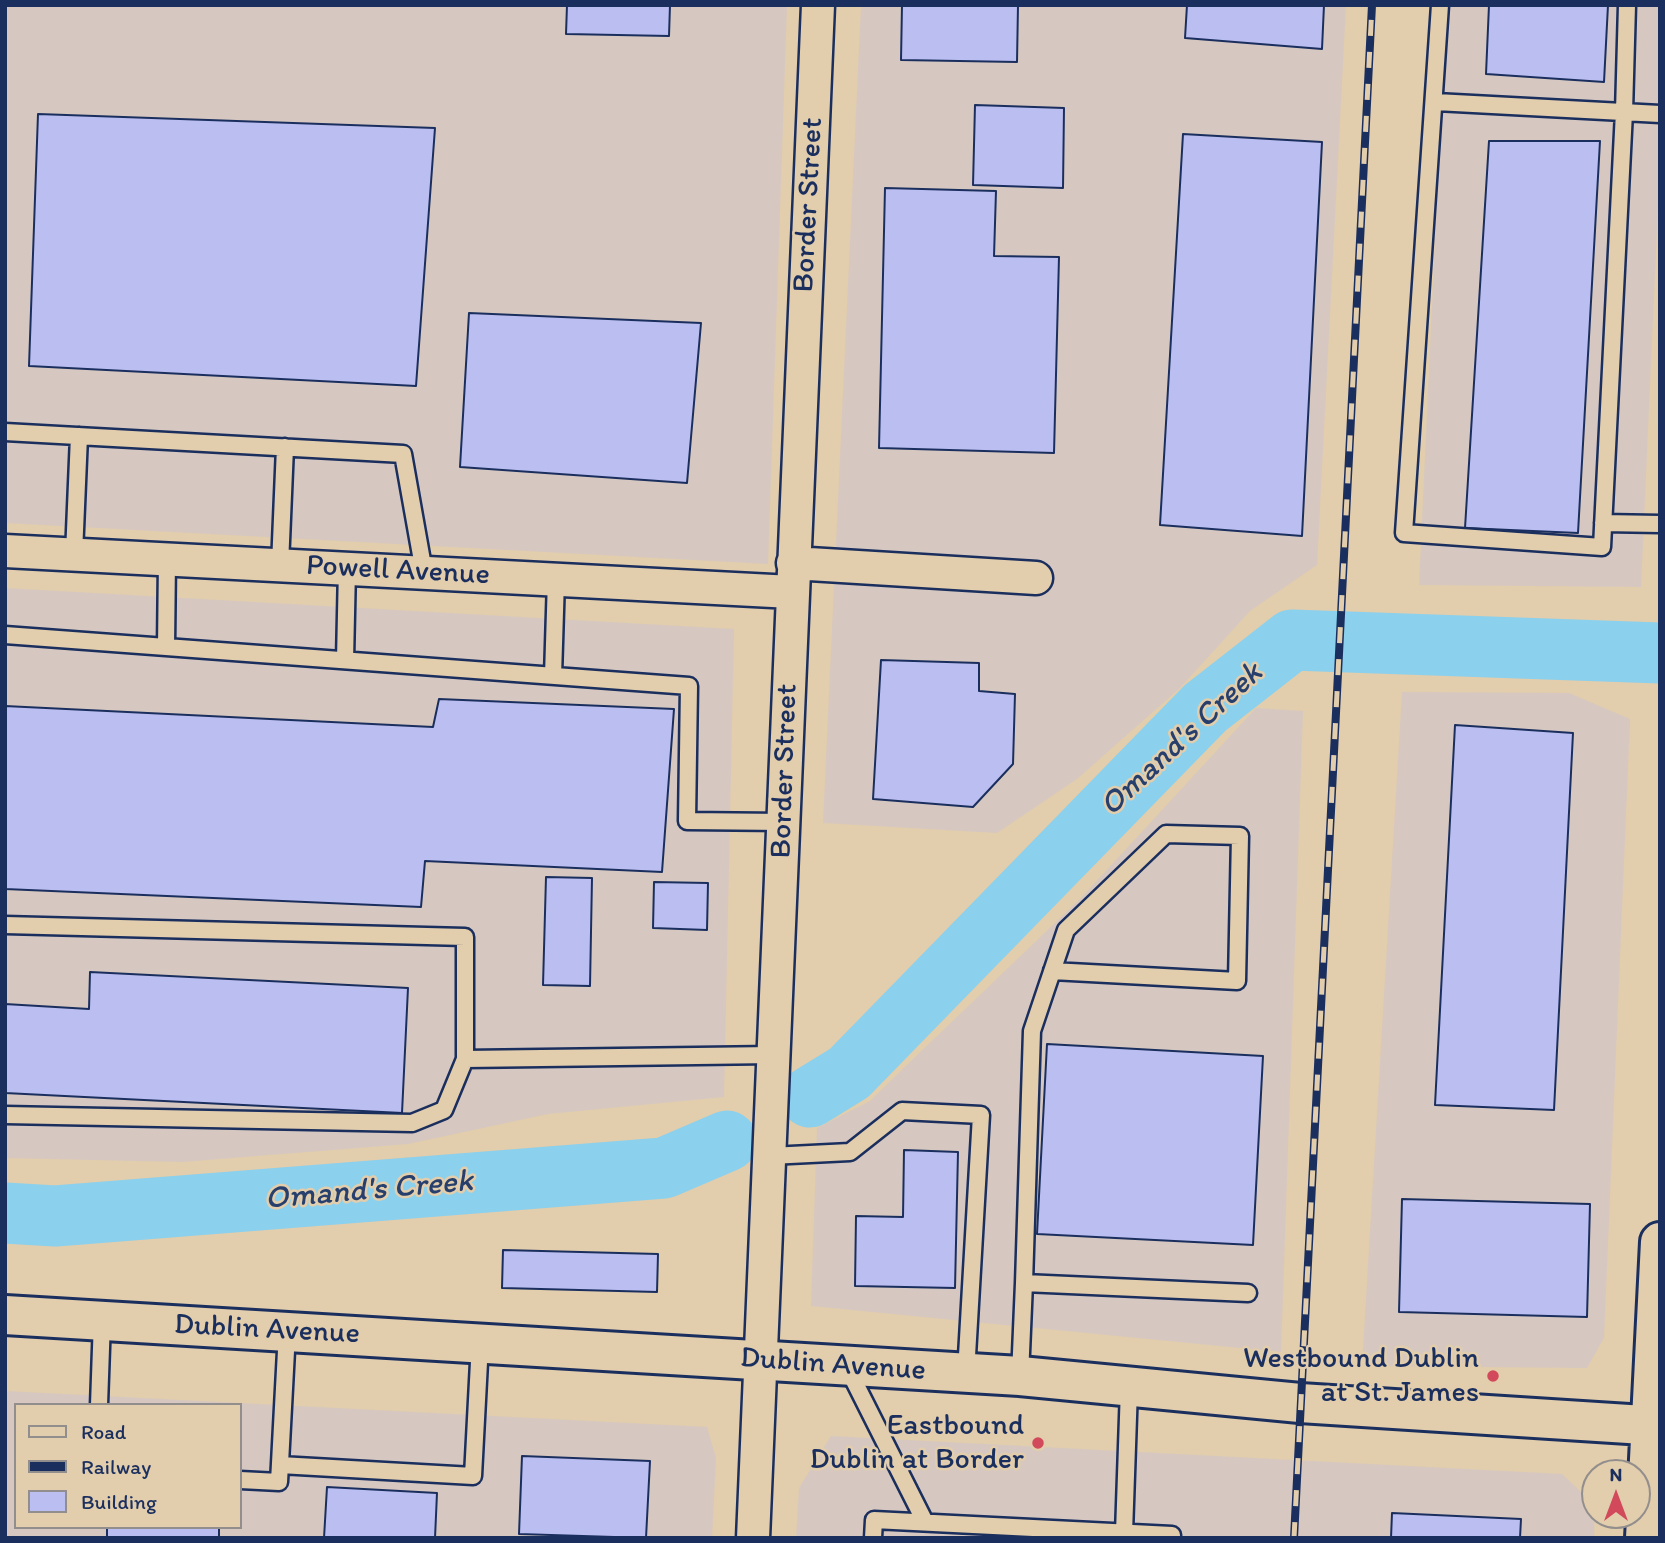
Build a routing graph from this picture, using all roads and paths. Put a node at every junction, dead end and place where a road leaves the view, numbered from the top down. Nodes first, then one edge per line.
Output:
1 (818, 5) edge
2 (1440, 5) edge
3 (1626, 5) edge
4 (1436, 102) junction
5 (1624, 112) junction
6 (1660, 114) edge
7 (5, 432) edge
8 (79, 436) junction
9 (285, 447) junction
10 (1603, 523) junction
11 (1660, 524) edge
12 (5, 551) edge
13 (74, 554) junction
14 (167, 559) junction
15 (280, 565) junction
16 (347, 568) junction
17 (424, 572) junction
18 (792, 578) junction
19 (1036, 578) dead end
20 (556, 579) junction
21 (5, 635) edge
22 (166, 647) junction
23 (345, 660) junction
24 (553, 676) junction
25 (783, 822) junction
26 (5, 925) edge
27 (1052, 971) junction
28 (774, 1055) junction
29 (465, 1059) junction
30 (5, 1115) edge
31 (770, 1156) junction
32 (1660, 1242) edge
33 (1024, 1283) junction
34 (1248, 1293) dead end
35 (5, 1315) edge
36 (102, 1320) junction
37 (287, 1331) junction
38 (480, 1342) junction
39 (762, 1360) junction
40 (847, 1367) junction
41 (966, 1374) junction
42 (1020, 1376) junction
43 (1129, 1388) junction
44 (99, 1403) edge
45 (1655, 1426) edge
46 (281, 1465) junction
47 (242, 1480) edge
48 (925, 1522) junction
49 (1124, 1533) junction
50 (753, 1538) edge
51 (873, 1538) edge
52 (1171, 1538) edge
53 (1646, 1538) edge

1 - 18 street, Border Street
2 - 4 lane
3 - 5 lane
4 - 5 lane
4 - 10 lane
5 - 6 lane
5 - 10 lane
7 - 8 lane
8 - 9 lane
8 - 13 lane
9 - 15 lane
9 - 17 lane
10 - 11 lane
12 - 13 street, Powell Avenue
13 - 14 street, Powell Avenue
14 - 15 street, Powell Avenue
14 - 22 lane
15 - 16 street, Powell Avenue
16 - 17 street, Powell Avenue
16 - 23 lane
17 - 20 street, Powell Avenue
18 - 19 street, Powell Avenue
18 - 20 street, Powell Avenue
18 - 25 street, Border Street
20 - 24 lane
21 - 22 lane
22 - 23 lane
23 - 24 lane
24 - 25 lane
25 - 28 street, Border Street
26 - 29 lane
27 - 27 lane
27 - 33 lane
28 - 29 lane
28 - 31 street, Border Street
29 - 30 lane
31 - 39 street, Border Street
31 - 41 lane
32 - 45 main road
33 - 34 lane
33 - 42 lane
35 - 36 main road, Dublin Avenue
36 - 37 main road, Dublin Avenue
36 - 44 lane
37 - 38 main road, Dublin Avenue
37 - 46 lane
38 - 39 main road, Dublin Avenue
38 - 46 lane
39 - 40 main road, Dublin Avenue
39 - 50 street, Border Street
40 - 41 main road, Dublin Avenue
40 - 48 lane
41 - 42 main road, Dublin Avenue
42 - 43 main road, Dublin Avenue
43 - 45 main road, Dublin Avenue
43 - 49 lane
45 - 53 main road
46 - 47 lane
48 - 49 lane
48 - 51 lane
49 - 52 lane

